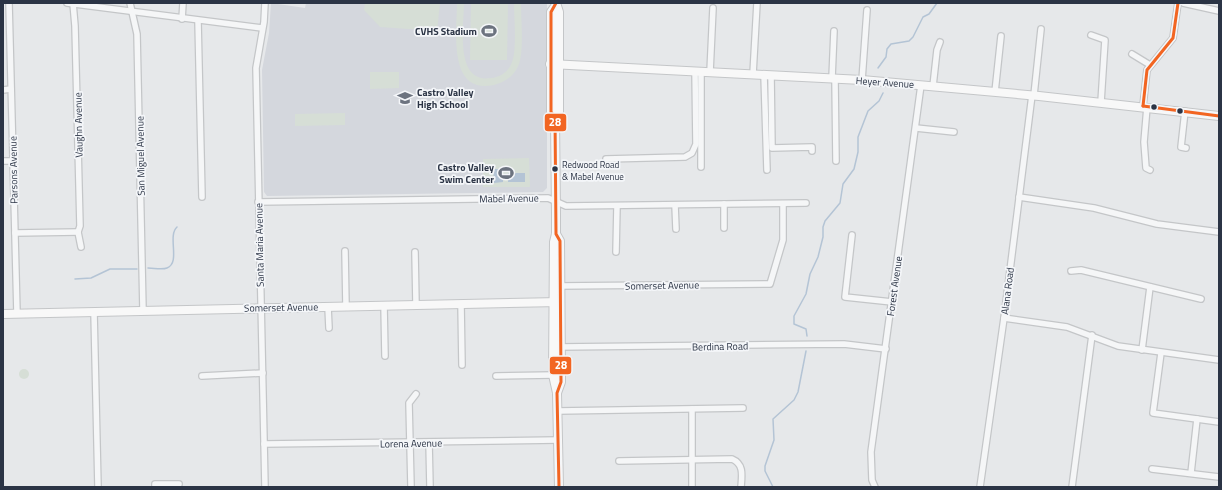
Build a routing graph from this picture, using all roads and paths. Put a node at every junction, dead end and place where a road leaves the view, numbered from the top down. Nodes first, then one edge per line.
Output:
1 (9, 3) edge
2 (71, 3) edge
3 (130, 3) edge
4 (183, 3) edge
5 (265, 3) edge
6 (757, 3) edge
7 (1178, 3) edge
8 (1182, 3) edge
9 (556, 4) edge
10 (713, 8) dead end
11 (867, 10) dead end
12 (1219, 11) edge
13 (132, 12) junction
14 (3, 15) edge
15 (10, 15) junction
16 (182, 19) junction
17 (720, 20) dead end
18 (198, 21) junction
19 (705, 21) dead end
20 (712, 21) junction
21 (262, 28) junction
22 (1041, 29) dead end
23 (834, 30) dead end
24 (1091, 34) dead end
25 (1001, 36) dead end
26 (940, 42) dead end
27 (1132, 54) dead end
28 (555, 64) junction
29 (1150, 65) junction
30 (698, 71) junction
31 (710, 72) junction
32 (753, 74) junction
33 (768, 75) junction
34 (834, 78) junction
35 (862, 80) junction
36 (921, 85) junction
37 (933, 86) junction
38 (11, 89) junction
39 (3, 90) edge
40 (995, 92) junction
41 (1033, 95) junction
42 (1101, 102) junction
43 (1145, 107) junction
44 (1185, 111) junction
45 (1219, 116) edge
46 (916, 128) junction
47 (954, 132) dead end
48 (1186, 148) dead end
49 (812, 151) dead end
50 (606, 159) dead end
51 (709, 160) dead end
52 (3, 161) edge
53 (13, 161) junction
54 (836, 161) dead end
55 (767, 170) dead end
56 (1150, 170) dead end
57 (202, 197) dead end
58 (1018, 197) junction
59 (258, 202) junction
60 (556, 202) junction
61 (806, 203) dead end
62 (724, 204) junction
63 (783, 204) junction
64 (675, 205) junction
65 (617, 206) junction
66 (724, 228) dead end
67 (676, 229) dead end
68 (78, 232) junction
69 (1219, 232) edge
70 (15, 233) junction
71 (852, 235) dead end
72 (81, 247) dead end
73 (346, 251) dead end
74 (415, 252) dead end
75 (616, 252) dead end
76 (1071, 271) dead end
77 (557, 286) junction
78 (1150, 287) junction
79 (1201, 299) dead end
80 (556, 302) junction
81 (892, 302) junction
82 (416, 304) junction
83 (461, 304) junction
84 (384, 305) junction
85 (346, 306) junction
86 (328, 307) junction
87 (260, 308) junction
88 (143, 310) junction
89 (94, 312) junction
90 (17, 313) junction
91 (3, 314) edge
92 (1004, 318) junction
93 (329, 328) dead end
94 (1092, 335) junction
95 (557, 347) junction
96 (886, 349) junction
97 (1142, 350) junction
98 (1161, 353) junction
99 (385, 356) dead end
100 (1219, 360) edge
101 (462, 365) dead end
102 (263, 374) junction
103 (553, 375) junction
104 (202, 376) dead end
105 (496, 376) dead end
106 (557, 393) junction
107 (416, 394) dead end
108 (743, 408) dead end
109 (692, 409) junction
110 (558, 411) junction
111 (1197, 419) junction
112 (1219, 422) edge
113 (558, 440) junction
114 (429, 442) junction
115 (409, 443) junction
116 (264, 444) junction
117 (692, 459) junction
118 (619, 461) dead end
119 (1152, 469) dead end
120 (1191, 473) junction
121 (1219, 477) edge
122 (179, 484) dead end
123 (155, 486) edge
124 (411, 486) dead end
125 (98, 487) edge
126 (265, 487) edge
127 (430, 487) edge
128 (559, 487) edge
129 (692, 487) edge
130 (741, 487) edge
131 (875, 487) edge
132 (980, 487) edge
133 (1072, 487) edge

1 - 15 street, Parsons Avenue
2 - 13 street
2 - 68 street, Vaughn Avenue
3 - 13 street, San Miguel Avenue
4 - 16 street
5 - 21 street, Santa Maria Avenue
6 - 32 street
7 - 29 street
8 - 12 street
9 - 28 street
10 - 20 street
11 - 35 street
13 - 16 street
13 - 88 street, San Miguel Avenue
14 - 15 street
15 - 38 street, Parsons Avenue
16 - 18 street
17 - 20 street
18 - 21 street
18 - 57 street
19 - 20 street
20 - 31 street
21 - 59 street, Santa Maria Avenue
22 - 41 street, Alana Road
23 - 34 street
24 - 42 street
25 - 40 street
26 - 37 street
27 - 29 street
28 - 30 street, Heyer Avenue
28 - 60 street
29 - 43 street
30 - 31 street, Heyer Avenue
30 - 50 street
30 - 51 street
31 - 32 street, Heyer Avenue
32 - 33 street, Heyer Avenue
33 - 34 street, Heyer Avenue
33 - 49 street
33 - 55 street
34 - 35 street, Heyer Avenue
34 - 54 street
35 - 36 street, Heyer Avenue
36 - 37 street, Heyer Avenue
36 - 46 street, Forest Avenue
37 - 40 street, Heyer Avenue
38 - 39 street
38 - 53 street, Parsons Avenue
40 - 41 street, Heyer Avenue
41 - 42 street, Heyer Avenue
41 - 58 street, Alana Road
42 - 43 street, Heyer Avenue
43 - 44 street, Heyer Avenue
43 - 56 street
44 - 45 street, Heyer Avenue
44 - 48 street
46 - 47 street
46 - 81 street, Forest Avenue
52 - 53 street
53 - 70 street, Parsons Avenue
58 - 69 street
58 - 92 street, Alana Road
59 - 60 street, Mabel Avenue
59 - 87 street, Santa Maria Avenue
60 - 65 street, Mabel Avenue
60 - 77 street
61 - 63 street, Mabel Avenue
62 - 63 street, Mabel Avenue
62 - 64 street, Mabel Avenue
62 - 66 street
63 - 77 street, Somerset Avenue
64 - 65 street, Mabel Avenue
64 - 67 street
65 - 75 street
68 - 70 street
68 - 72 street, Vaughn Avenue
70 - 90 street, Parsons Avenue
71 - 81 street
73 - 85 street
74 - 82 street
76 - 78 street
77 - 80 street
78 - 79 street
78 - 97 street
80 - 83 street, Somerset Avenue
80 - 95 street
81 - 96 street, Forest Avenue
82 - 83 street, Somerset Avenue
82 - 84 street, Somerset Avenue
83 - 101 street
84 - 85 street, Somerset Avenue
84 - 99 street
85 - 86 street, Somerset Avenue
86 - 87 street, Somerset Avenue
86 - 93 street
87 - 88 street, Somerset Avenue
87 - 102 street, Santa Maria Avenue
88 - 89 street, Somerset Avenue
89 - 90 street, Somerset Avenue
89 - 125 street
90 - 91 street, Somerset Avenue
92 - 94 street
92 - 132 street, Alana Road
94 - 97 street
94 - 133 street
95 - 96 street, Berdina Road
95 - 103 street
95 - 106 street
96 - 131 street, Forest Avenue
97 - 98 street
98 - 100 street
98 - 111 street
102 - 104 street
102 - 116 street, Santa Maria Avenue
103 - 105 street
103 - 106 street
106 - 110 street
107 - 115 street
108 - 109 street
109 - 110 street
109 - 117 street
110 - 113 street
111 - 112 street
111 - 120 street
113 - 114 street, Lorena Avenue
113 - 128 street
114 - 115 street, Lorena Avenue
114 - 127 street
115 - 116 street, Lorena Avenue
115 - 124 street
116 - 126 street, Santa Maria Avenue
117 - 118 street
117 - 129 street
117 - 130 street
119 - 120 street
120 - 121 street
122 - 123 street

